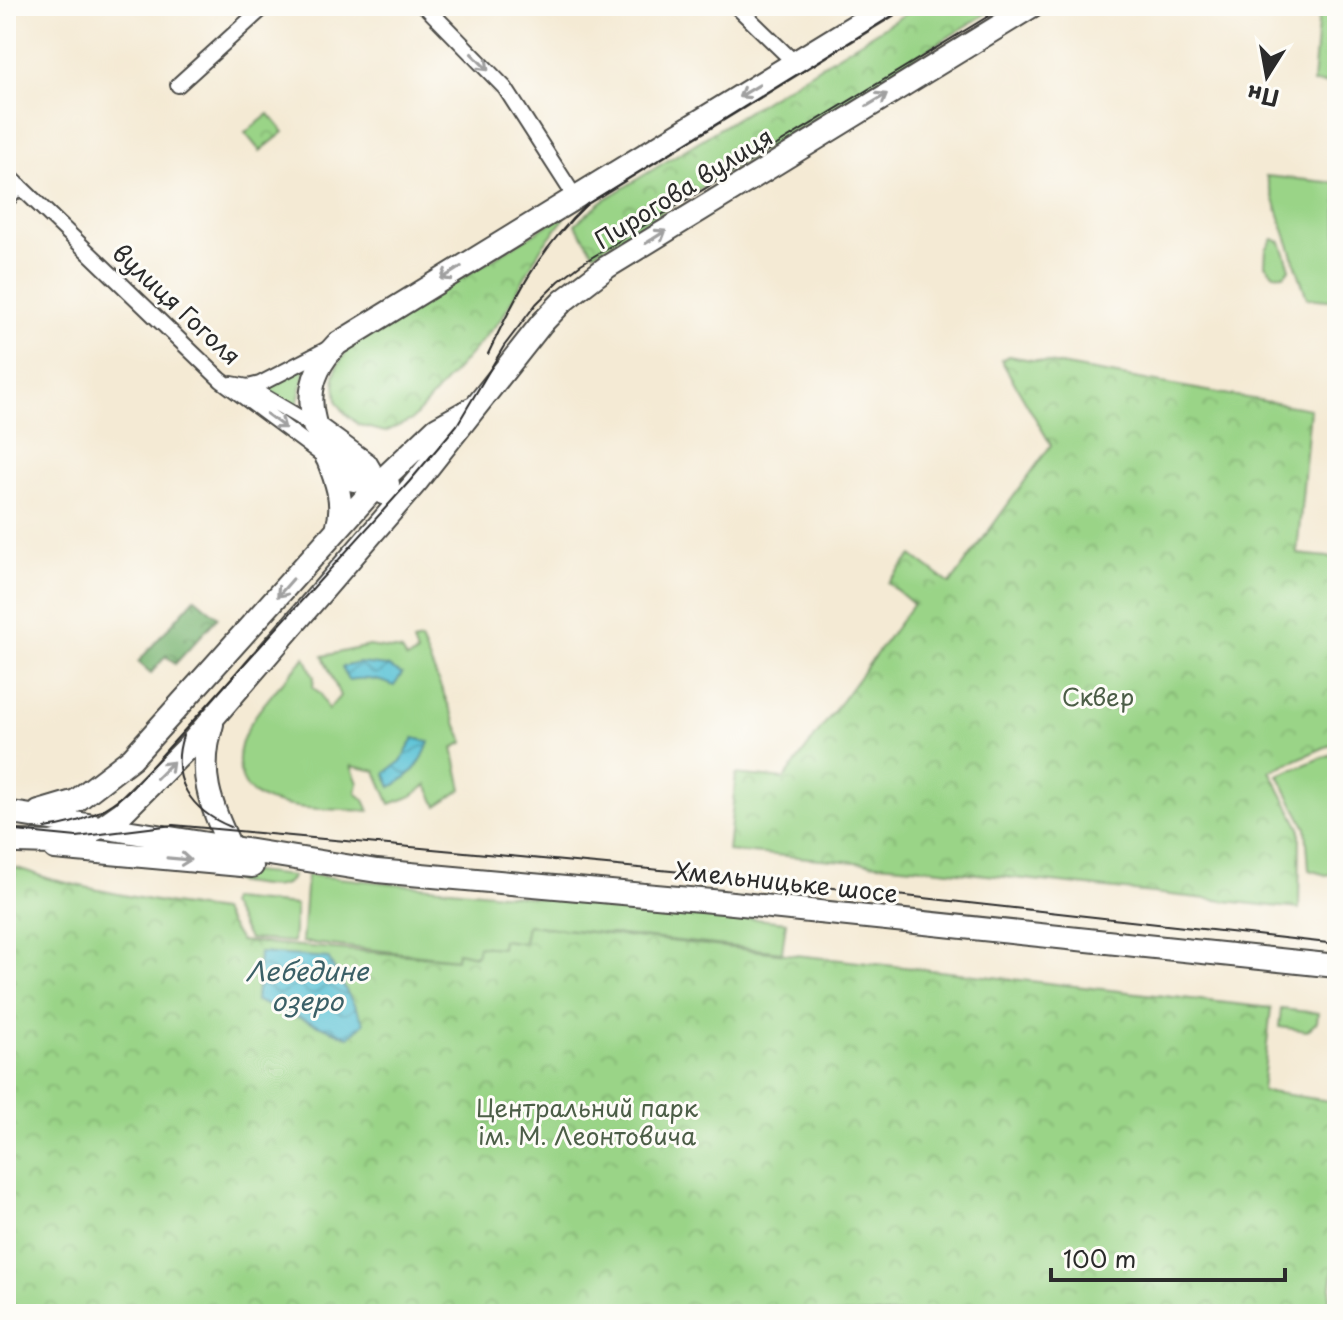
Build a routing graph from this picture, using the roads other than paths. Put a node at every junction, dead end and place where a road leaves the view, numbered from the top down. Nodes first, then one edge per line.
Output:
1 (265, 6) edge
2 (425, 6) edge
3 (736, 6) edge
4 (887, 6) edge
5 (1032, 6) edge
6 (794, 62) junction
7 (178, 85) dead end
8 (6, 173) edge
9 (20, 186) junction
10 (575, 197) junction
11 (6, 201) edge
12 (337, 344) junction
13 (227, 384) junction
14 (248, 387) junction
15 (475, 407) junction
16 (314, 426) junction
17 (326, 458) junction
18 (400, 462) junction
19 (366, 464) junction
20 (418, 480) junction
21 (379, 483) junction
22 (388, 514) junction
23 (337, 529) junction
24 (214, 716) junction
25 (132, 758) junction
26 (6, 812) edge
27 (110, 825) junction
28 (12, 841) edge
29 (231, 849) junction
30 (140, 856) junction
31 (377, 871) junction
32 (1337, 966) edge

1 - 7 street
2 -> 10 street
3 - 6 street
4 - 6 main road, Пирогова вулиця
15 -> 5 main road, Пирогова вулиця
6 -> 10 main road, Пирогова вулиця
8 - 9 street, вулиця Гоголя
9 - 11 street
9 - 13 street, вулиця Гоголя
10 -> 12 main road, Пирогова вулиця
12 - 14 street, Пирогова вулиця
12 - 16 main road, Пирогова вулиця
13 - 14 street
13 -> 17 street, вулиця Гоголя
14 - 16 street, вулиця Гоголя
15 - 18 main road
15 - 20 main road, Пирогова вулиця
16 - 17 main road, Пирогова вулиця
16 - 19 main road
17 - 21 main road
17 - 23 main road, Пирогова вулиця
18 - 19 main road
18 - 21 main road
19 - 21 main road
20 - 21 main road
20 - 22 main road, Пирогова вулиця
21 - 22 main road
21 - 23 main road
22 - 24 main road, Пирогова вулиця
23 -> 25 main road
27 -> 24 main road, Пирогова вулиця
24 - 29 main road
25 - 26 main road
25 - 27 main road
26 - 27 main road, Хмельницьке шосе
27 - 28 main road
27 - 29 main road, Хмельницьке шосе
27 - 30 main road
28 - 30 main road
29 - 31 main road, Хмельницьке шосе
30 -> 31 main road
31 - 32 main road, Хмельницьке шосе

